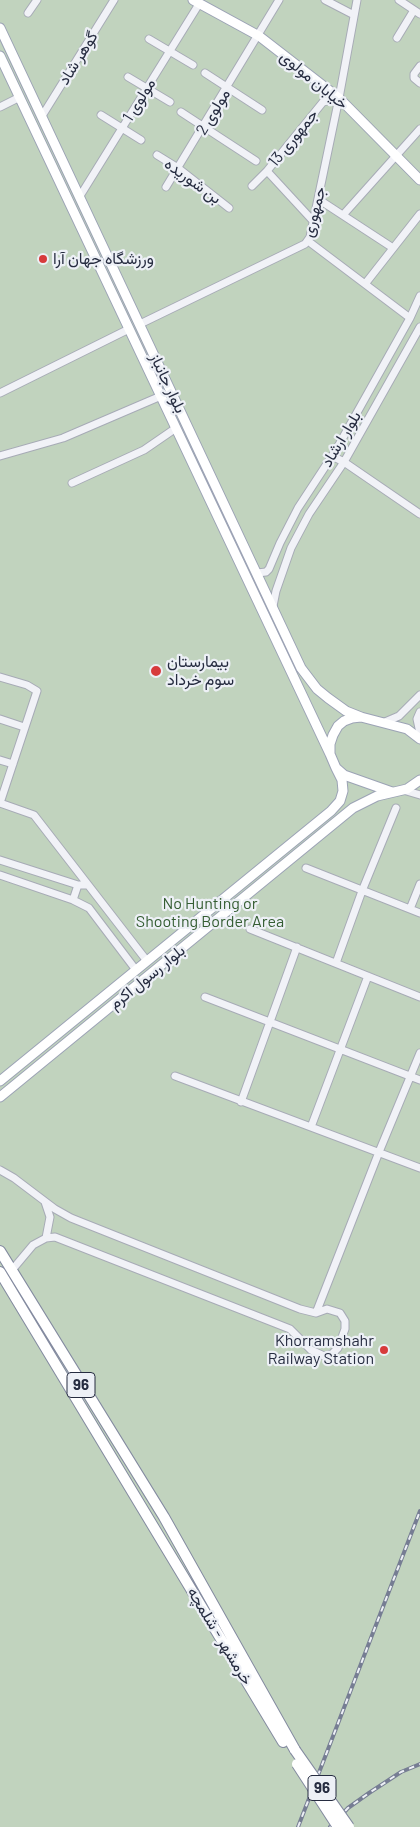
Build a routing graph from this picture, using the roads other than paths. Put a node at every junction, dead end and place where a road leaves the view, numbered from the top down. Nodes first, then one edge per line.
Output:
1 (37, 0) edge
2 (114, 0) edge
3 (279, 0) edge
4 (325, 0) edge
5 (357, 0) edge
6 (399, 0) edge
7 (196, 2) edge
8 (417, 12) edge
9 (28, 13) dead end
10 (354, 15) junction
11 (0, 28) edge
12 (259, 36) junction
13 (398, 38) dead end
14 (149, 39) dead end
15 (170, 51) junction
16 (0, 56) edge
17 (193, 65) dead end
18 (420, 66) edge
19 (205, 73) dead end
20 (128, 77) dead end
21 (420, 83) edge
22 (147, 88) junction
23 (227, 88) junction
24 (20, 97) junction
25 (339, 98) junction
26 (170, 102) dead end
27 (0, 107) edge
28 (262, 110) dead end
29 (182, 112) dead end
30 (42, 116) junction
31 (101, 116) dead end
32 (204, 127) junction
33 (122, 128) junction
34 (420, 129) edge
35 (141, 140) dead end
36 (157, 155) dead end
37 (397, 156) junction
38 (256, 161) dead end
39 (178, 168) junction
40 (267, 171) junction
41 (420, 180) edge
42 (252, 186) dead end
43 (166, 187) dead end
44 (80, 196) junction
45 (318, 199) junction
46 (229, 208) dead end
47 (420, 214) edge
48 (343, 215) junction
49 (314, 222) junction
50 (308, 241) junction
51 (393, 248) junction
52 (365, 284) junction
53 (420, 296) edge
54 (410, 318) junction
55 (140, 324) junction
56 (420, 327) edge
57 (130, 329) junction
58 (0, 393) edge
59 (161, 396) junction
60 (176, 428) junction
61 (0, 456) edge
62 (332, 456) junction
63 (344, 462) junction
64 (72, 483) dead end
65 (420, 514) edge
66 (257, 573) junction
67 (273, 606) junction
68 (0, 677) edge
69 (420, 695) edge
70 (420, 712) edge
71 (361, 717) junction
72 (0, 719) edge
73 (384, 722) junction
74 (24, 727) junction
75 (407, 729) junction
76 (420, 733) edge
77 (420, 739) edge
78 (330, 754) junction
79 (0, 760) edge
80 (13, 764) junction
81 (336, 768) junction
82 (418, 783) edge
83 (403, 790) junction
84 (392, 792) junction
85 (420, 796) edge
86 (396, 808) dead end
87 (0, 860) edge
88 (306, 868) dead end
89 (0, 875) edge
90 (88, 884) junction
91 (420, 884) edge
92 (78, 885) junction
93 (362, 891) junction
94 (73, 900) junction
95 (410, 909) junction
96 (420, 913) edge
97 (250, 929) dead end
98 (131, 940) junction
99 (297, 947) junction
100 (120, 949) junction
101 (160, 951) junction
102 (167, 960) junction
103 (147, 961) junction
104 (336, 963) junction
105 (136, 970) junction
106 (368, 976) junction
107 (205, 997) dead end
108 (420, 997) edge
109 (270, 1022) junction
110 (340, 1049) junction
111 (420, 1053) edge
112 (175, 1076) dead end
113 (410, 1076) junction
114 (420, 1080) edge
115 (0, 1081) edge
116 (0, 1097) edge
117 (241, 1102) junction
118 (311, 1128) junction
119 (379, 1152) junction
120 (420, 1168) edge
121 (0, 1170) edge
122 (45, 1202) junction
123 (46, 1238) junction
124 (0, 1251) edge
125 (12, 1270) junction
126 (0, 1272) edge
127 (316, 1313) junction
128 (292, 1751) junction
129 (338, 1827) edge
130 (349, 1827) edge

1 - 9 street
2 - 30 street, گوهر شاد
3 - 12 street, مولوی 2
4 - 10 street
5 - 10 street, جمهوری
6 - 8 street
7 - 12 main road, خیابان مولوی
7 - 15 street, مولوی 1
8 - 13 street
10 - 25 street, جمهوری
11 - 30 main road, بلوار جانباز
12 - 23 street, مولوی 2
12 - 25 main road, خیابان مولوی
14 - 15 street
15 - 17 street
15 - 22 street, مولوی 1
16 - 24 main road, بلوار جانباز
18 - 21 street
19 - 23 street
20 - 22 street
22 - 26 street
22 - 33 street, مولوی 1
23 - 28 street
23 - 32 street, مولوی 2
24 - 27 street
24 - 57 main road, بلوار جانباز
25 - 37 main road, خیابان مولوی
25 - 40 street, جمهوری 13
25 - 45 street, جمهوری
29 - 32 street
30 - 44 main road, بلوار جانباز
31 - 33 street
32 - 38 street
32 - 39 street, مولوی 2
33 - 35 street
33 - 44 street, مولوی 1
34 - 37 street
36 - 39 street, بن شوریده
37 - 41 main road, خیابان مولوی
37 - 48 street
39 - 43 street, مولوی 2
39 - 46 street, بن شوریده
40 - 42 street, جمهوری 13
40 - 49 street
44 - 55 main road, بلوار جانباز
45 - 48 street
45 - 49 street, جمهوری
47 - 51 street
48 - 51 street
49 - 50 street, جمهوری
50 - 52 street
50 - 55 street, جمهوری
51 - 52 street
52 - 54 street
53 - 54 street, بلوار ارشاد
54 - 62 street, بلوار ارشاد
55 - 57 main road
55 - 66 main road, بلوار جانباز
56 - 63 street, بلوار ارشاد
57 - 58 street
57 - 59 main road, بلوار جانباز
59 - 60 main road, بلوار جانباز
59 - 61 street
60 - 64 street
60 - 78 main road, بلوار جانباز
62 - 63 street
62 - 66 street, بلوار ارشاد
63 - 65 street
63 - 67 street, بلوار ارشاد
66 - 67 main road, بلوار جانباز
67 - 71 main road, بلوار جانباز
68 - 74 street
69 - 73 street
70 - 76 street
71 - 73 main road, بلوار جانباز
71 - 78 main road
72 - 74 street
73 - 75 main road, بلوار جانباز
74 - 80 street
75 - 76 main road, بلوار جانباز
75 - 77 main road
78 - 81 main road, بلوار جانباز
79 - 80 street
80 - 90 street
81 - 84 main road
81 - 101 main road, بلوار رسول اکرم
82 - 83 main road, بلوار رسول اکرم
83 - 84 main road, بلوار رسول اکرم
83 - 85 street
84 - 102 main road, بلوار رسول اکرم
86 - 93 street
87 - 92 street
88 - 93 street
89 - 94 street
90 - 92 street
90 - 98 street
91 - 95 street
92 - 94 street
93 - 95 street
93 - 104 street
94 - 100 street
95 - 96 street
97 - 99 street
98 - 100 street
98 - 103 street
99 - 104 street
99 - 109 street
100 - 105 street
101 - 102 main road
101 - 103 main road, بلوار رسول اکرم
102 - 116 main road, بلوار رسول اکرم
103 - 105 main road, بلوار رسول اکرم
104 - 106 street
105 - 115 main road, بلوار رسول اکرم
106 - 108 street
106 - 110 street
107 - 109 street
109 - 110 street
109 - 117 street
110 - 113 street
110 - 118 street
111 - 113 street
112 - 117 street
113 - 114 street
113 - 119 street
117 - 118 street
118 - 119 street
119 - 120 street
119 - 127 street
121 - 122 street
122 - 123 street
122 - 127 street
123 - 125 street
123 - 127 street
124 - 125 highway, 96
125 - 128 highway, خرمشهر - شلمچه / 96
126 - 128 highway, خرمشهر - شلمچه / 96
128 - 129 highway, 96, bridge
128 - 130 highway, 96, bridge

